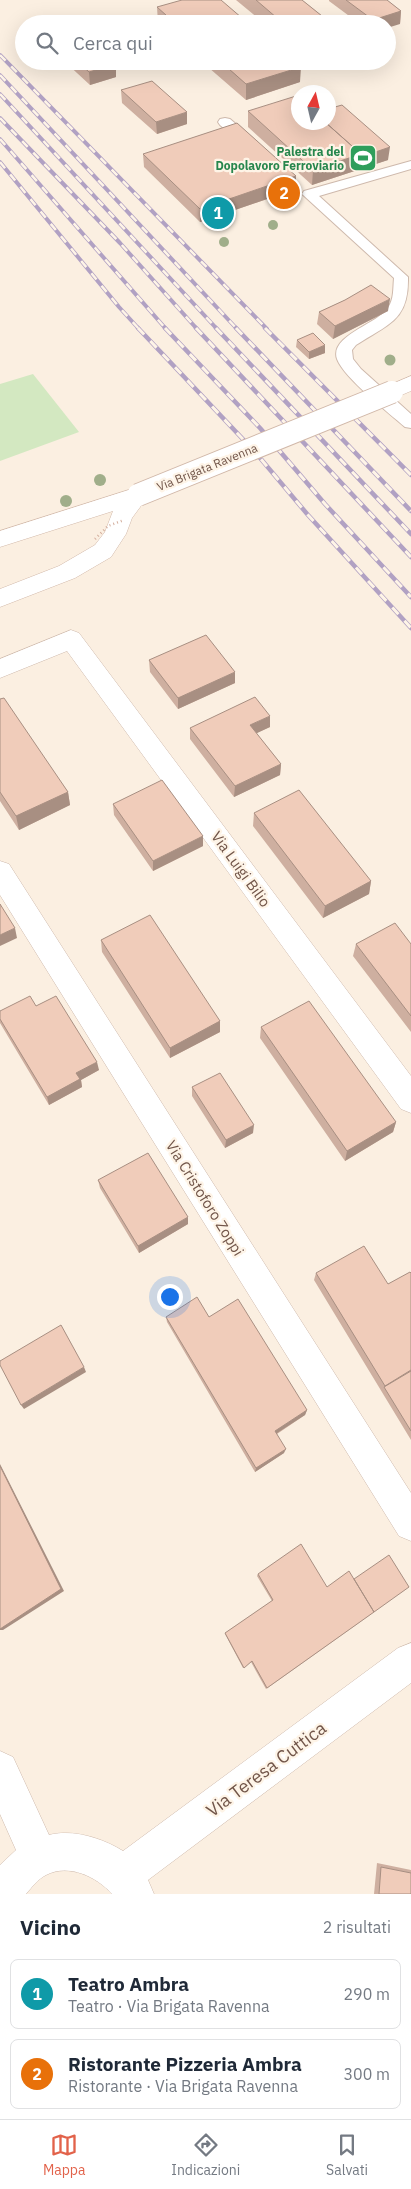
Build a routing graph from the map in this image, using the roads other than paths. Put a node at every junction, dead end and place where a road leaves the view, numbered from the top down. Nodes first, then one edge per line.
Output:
1 (225, 122) dead end
2 (260, 152) edge
3 (411, 165) edge
4 (402, 387) edge
5 (411, 423) edge
6 (138, 495) junction
7 (0, 539) edge
8 (0, 598) edge
9 (0, 670) edge
10 (0, 872) edge
11 (411, 1100) edge
12 (411, 1524) edge
13 (411, 1661) edge
14 (0, 1770) edge
15 (39, 1858) junction
16 (127, 1885) edge
17 (2, 1894) edge

1 - 2 lane
3 - 5 lane
4 - 6 street, Via Brigata Ravenna, bridge
6 - 7 street, Via Brigata Ravenna
6 - 8 street
9 - 11 street, Via Luigi Bilio
10 - 12 street, Via Cristoforo Zoppi
13 - 16 street, Via Teresa Cuttica
14 - 15 street
15 - 16 street
15 - 17 street

